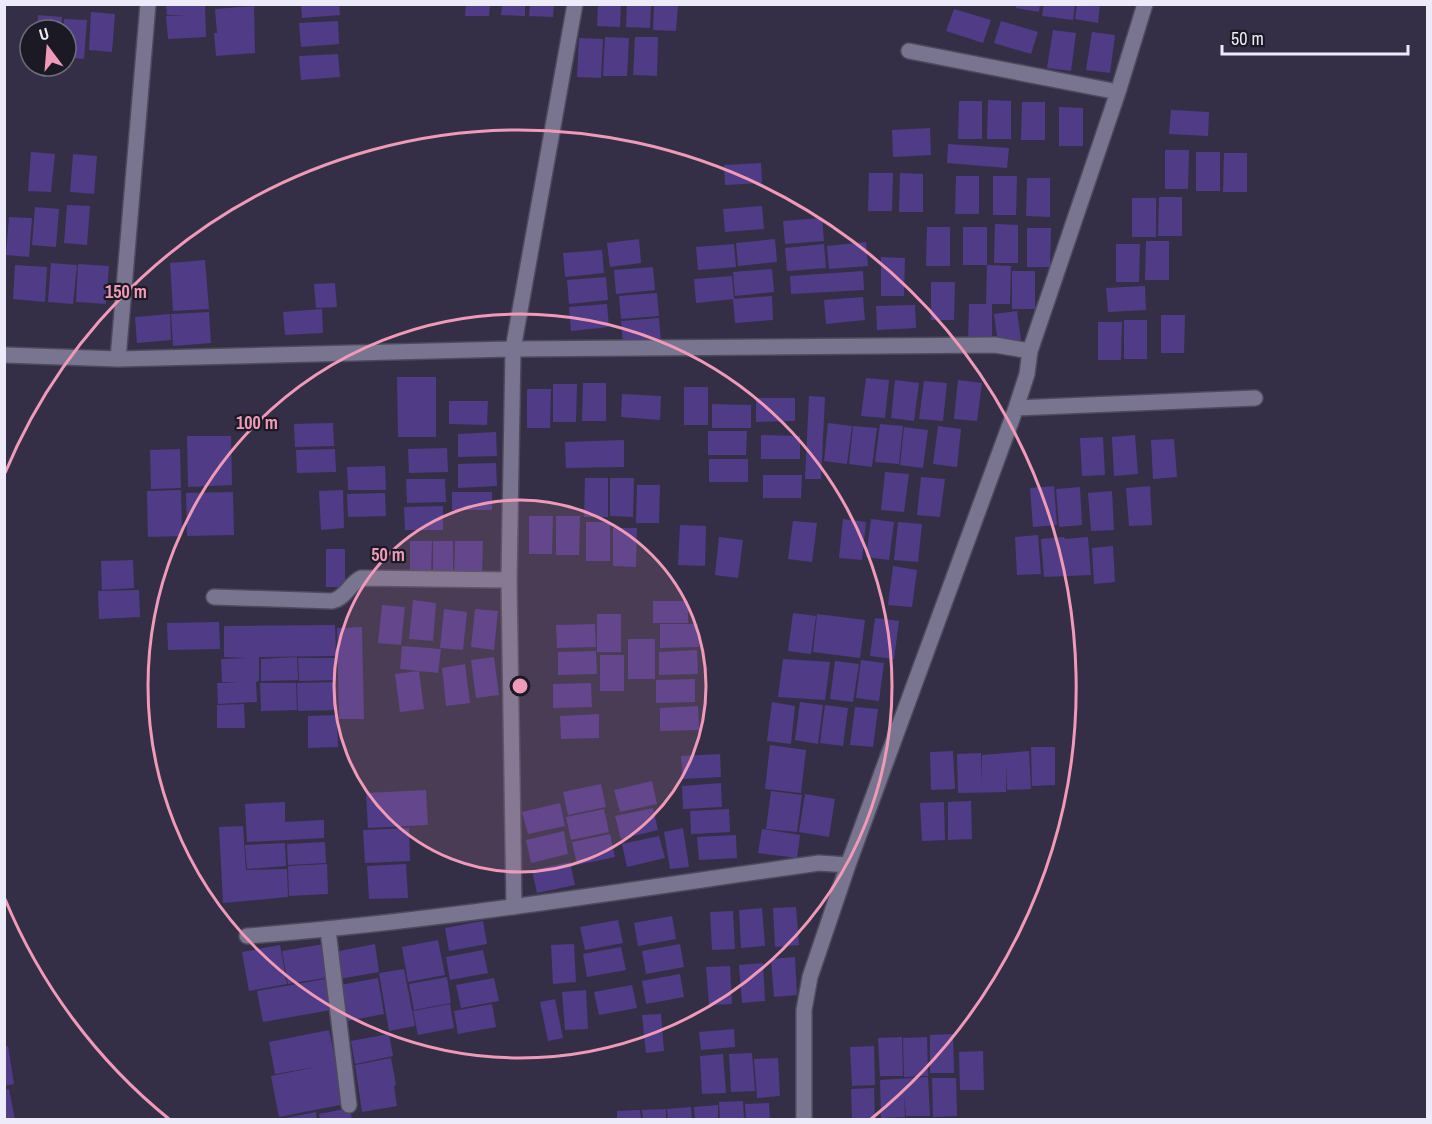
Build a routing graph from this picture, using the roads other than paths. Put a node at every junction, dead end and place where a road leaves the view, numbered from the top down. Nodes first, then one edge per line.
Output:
1 (148, 4) edge
2 (575, 4) edge
3 (1145, 4) edge
4 (909, 51) dead end
5 (1118, 92) junction
6 (513, 349) junction
7 (1030, 351) junction
8 (4, 355) edge
9 (118, 359) junction
10 (1255, 398) dead end
11 (1016, 408) junction
12 (509, 580) junction
13 (214, 597) dead end
14 (848, 865) junction
15 (514, 907) junction
16 (328, 930) junction
17 (247, 936) dead end
18 (349, 1105) dead end
19 (804, 1119) edge

1 - 9 street
2 - 6 street
3 - 5 street
4 - 5 street
5 - 7 street
6 - 7 street
6 - 9 street
6 - 12 street
7 - 11 street
8 - 9 street
10 - 11 street
11 - 14 street
12 - 13 street
12 - 15 street
14 - 15 street
14 - 19 street
15 - 16 street
16 - 17 street
16 - 18 street

